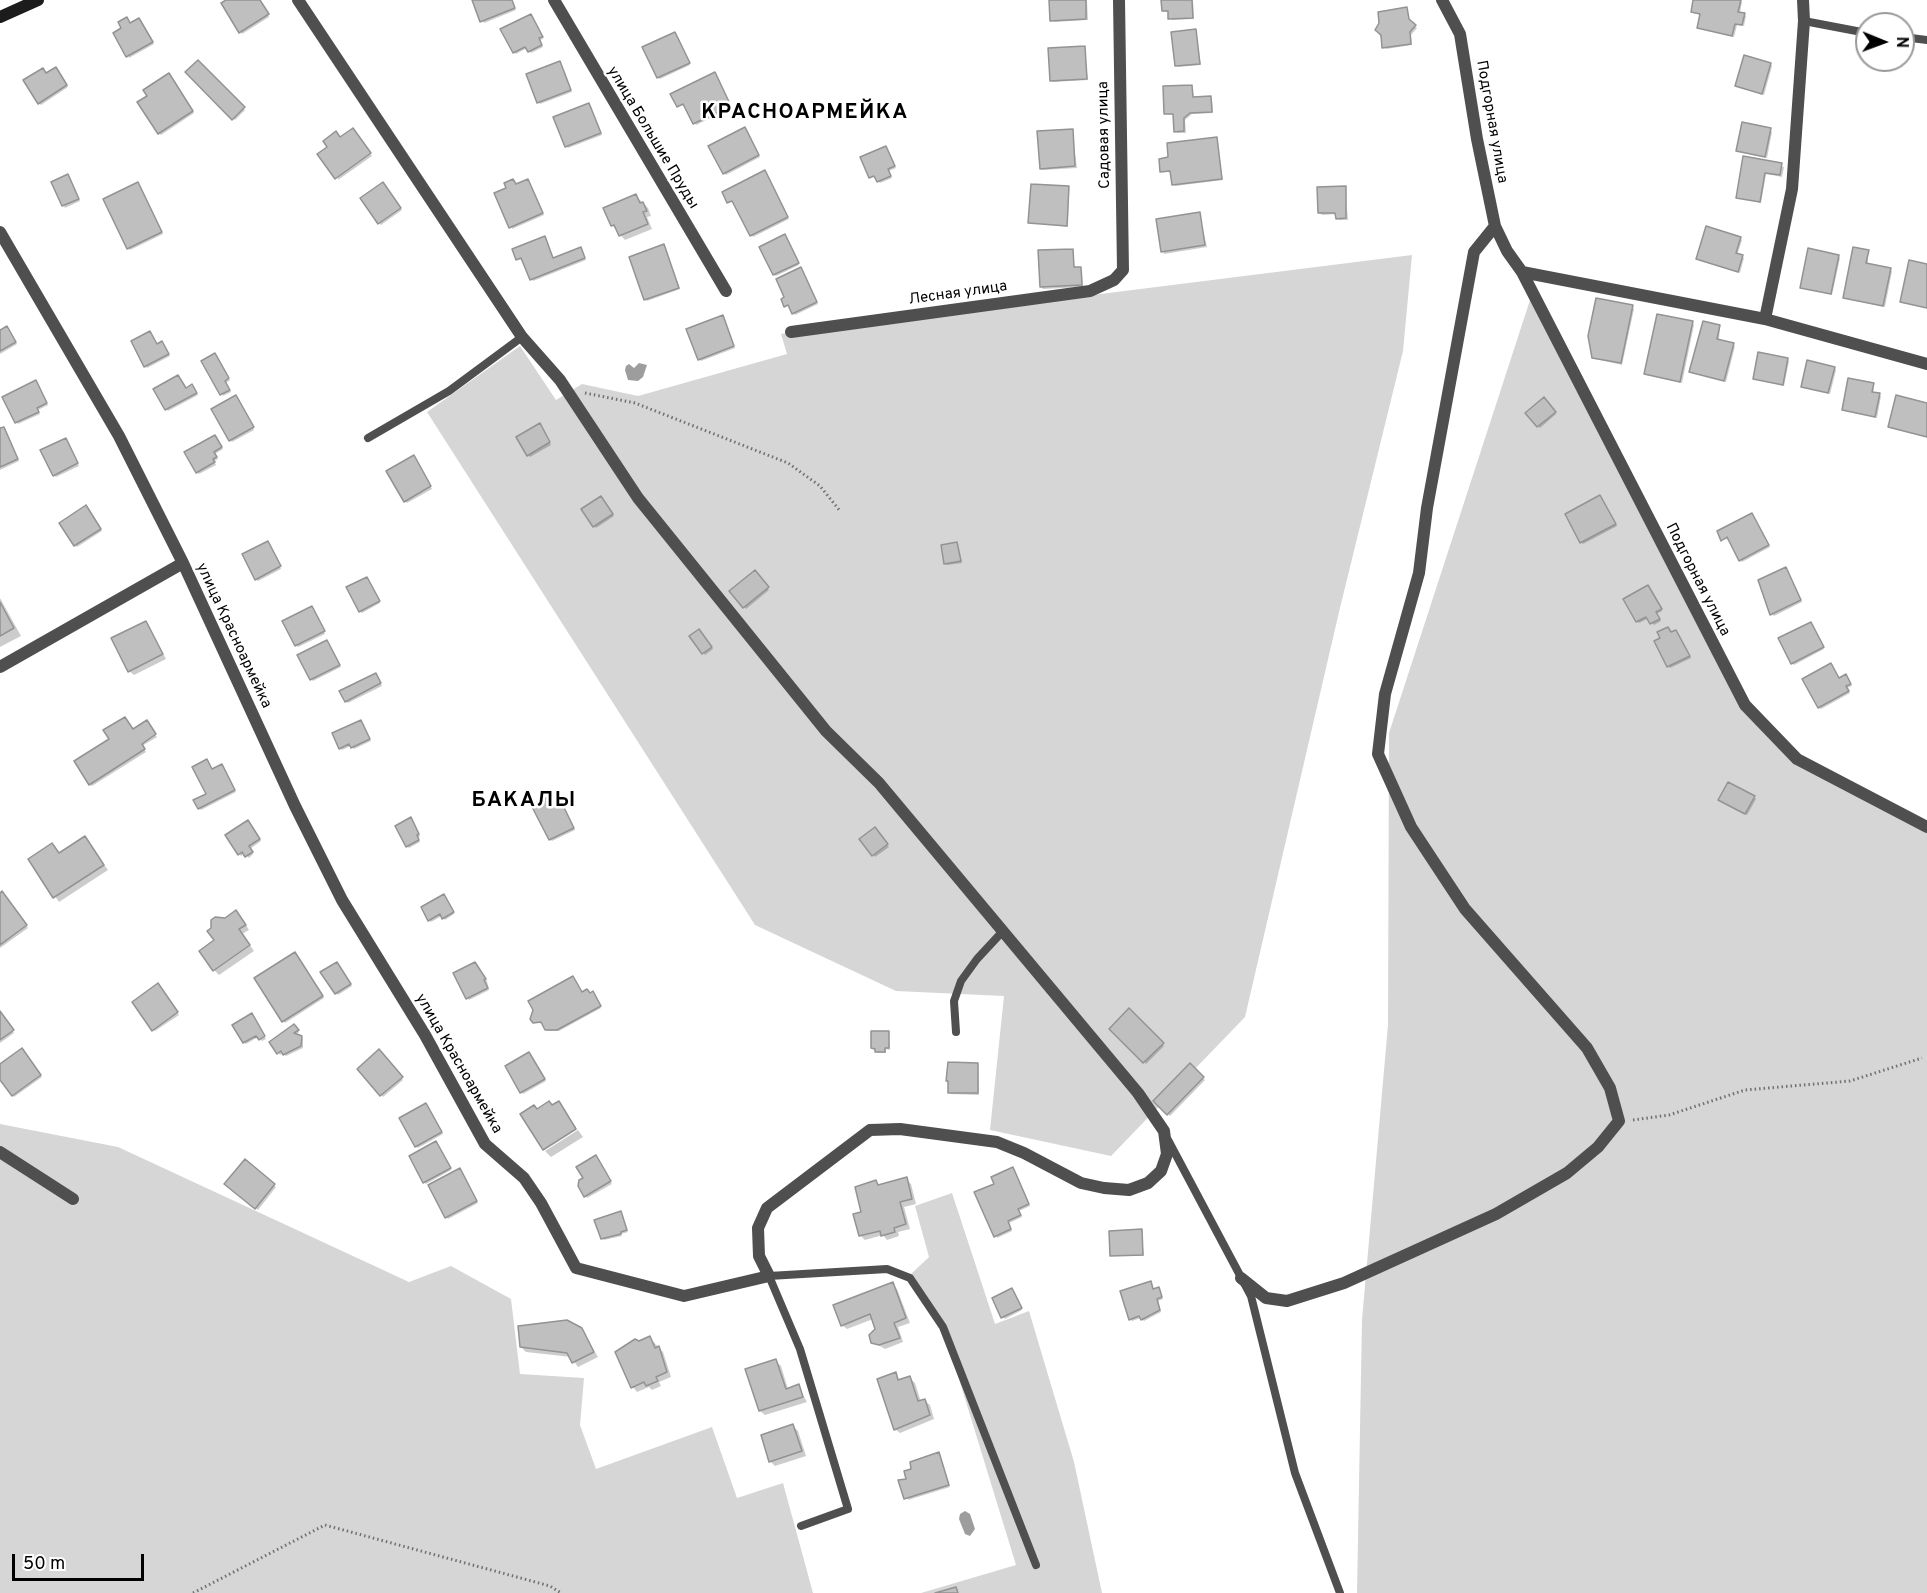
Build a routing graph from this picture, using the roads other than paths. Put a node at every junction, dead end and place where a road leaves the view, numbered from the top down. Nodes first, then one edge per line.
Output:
1 (38, 0) edge
2 (298, 0) edge
3 (554, 0) edge
4 (1119, 0) edge
5 (1442, 0) edge
6 (1803, 0) edge
7 (0, 17) edge
8 (1804, 21) junction
9 (1855, 31) edge
10 (1495, 226) junction
11 (0, 232) edge
12 (1123, 270) joint
13 (1522, 272) junction
14 (726, 291) dead end
15 (1765, 319) junction
16 (792, 332) dead end
17 (522, 337) junction
18 (1927, 364) edge
19 (368, 438) dead end
20 (183, 563) junction
21 (0, 667) edge
22 (1927, 827) edge
23 (1003, 931) junction
24 (956, 1032) dead end
25 (1164, 1131) junction
26 (0, 1152) edge
27 (73, 1199) dead end
28 (769, 1276) junction
29 (1241, 1278) junction
30 (801, 1526) dead end
31 (1036, 1565) dead end
32 (1340, 1593) edge

1 - 7 street
2 - 17 street
3 - 14 street, улица Большие Пруды
4 - 12 street, Садовая улица
5 - 10 street, Подгорная улица
6 - 8 street
8 - 9 lane
8 - 15 street
10 - 13 street, Подгорная улица
10 - 29 street
11 - 20 street, улица Красноармейка
12 - 16 street, Лесная улица
13 - 15 street
13 - 22 street, Подгорная улица
15 - 18 street
17 - 19 lane
17 - 23 street
20 - 21 street
20 - 28 street, улица Красноармейка
23 - 24 lane
23 - 25 street
25 - 28 street
25 - 29 lane
26 - 27 street
28 - 30 lane
28 - 31 lane
29 - 32 lane

